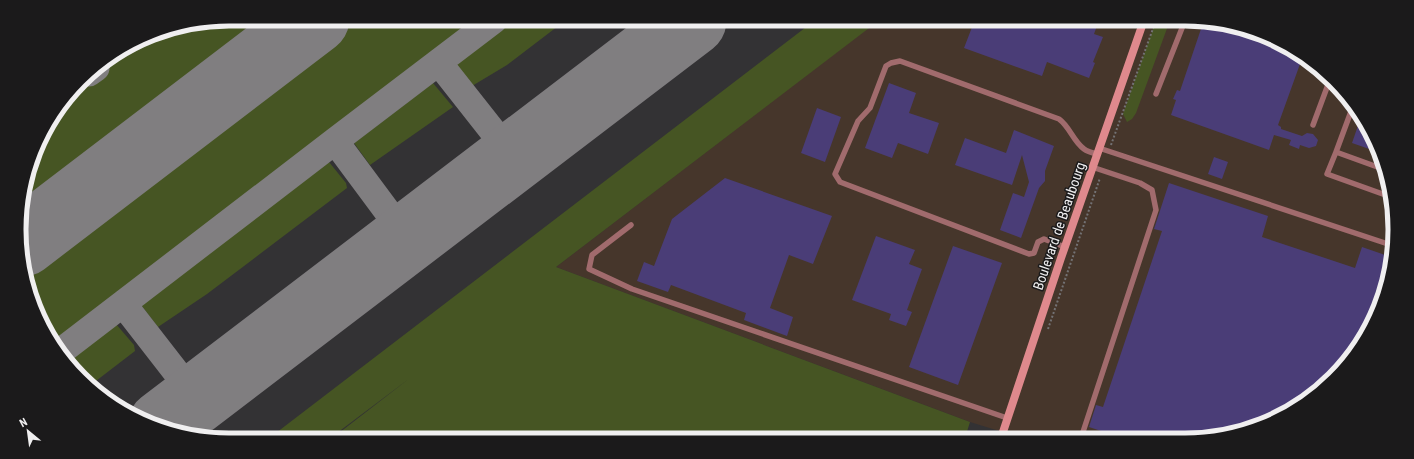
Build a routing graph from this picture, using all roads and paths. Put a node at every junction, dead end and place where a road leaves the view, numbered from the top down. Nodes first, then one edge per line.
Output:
1 (1142, 26) edge
2 (1154, 26) edge
3 (1183, 26) edge
4 (1328, 86) edge
5 (1156, 94) dead end
6 (1351, 112) edge
7 (1313, 125) dead end
8 (1098, 151) junction
9 (1109, 151) junction
10 (1336, 152) junction
11 (1092, 167) junction
12 (1378, 167) edge
13 (1103, 171) junction
14 (1385, 195) edge
15 (631, 225) dead end
16 (1388, 244) edge
17 (1065, 247) junction
18 (1046, 335) dead end
19 (1007, 418) junction
20 (1002, 433) edge
21 (1083, 433) edge

1 - 8 main road, Boulevard de Beaubourg
2 - 9 path
3 - 5 lane
4 - 7 lane
6 - 10 lane
8 - 9 lane
8 - 11 main road, Boulevard de Beaubourg
8 - 17 lane
9 - 16 lane
10 - 12 lane
10 - 14 lane
11 - 13 lane
11 - 17 main road, Boulevard de Beaubourg
13 - 18 path
13 - 21 lane
15 - 19 lane
17 - 19 main road, Boulevard de Beaubourg
19 - 20 main road, Boulevard de Beaubourg

